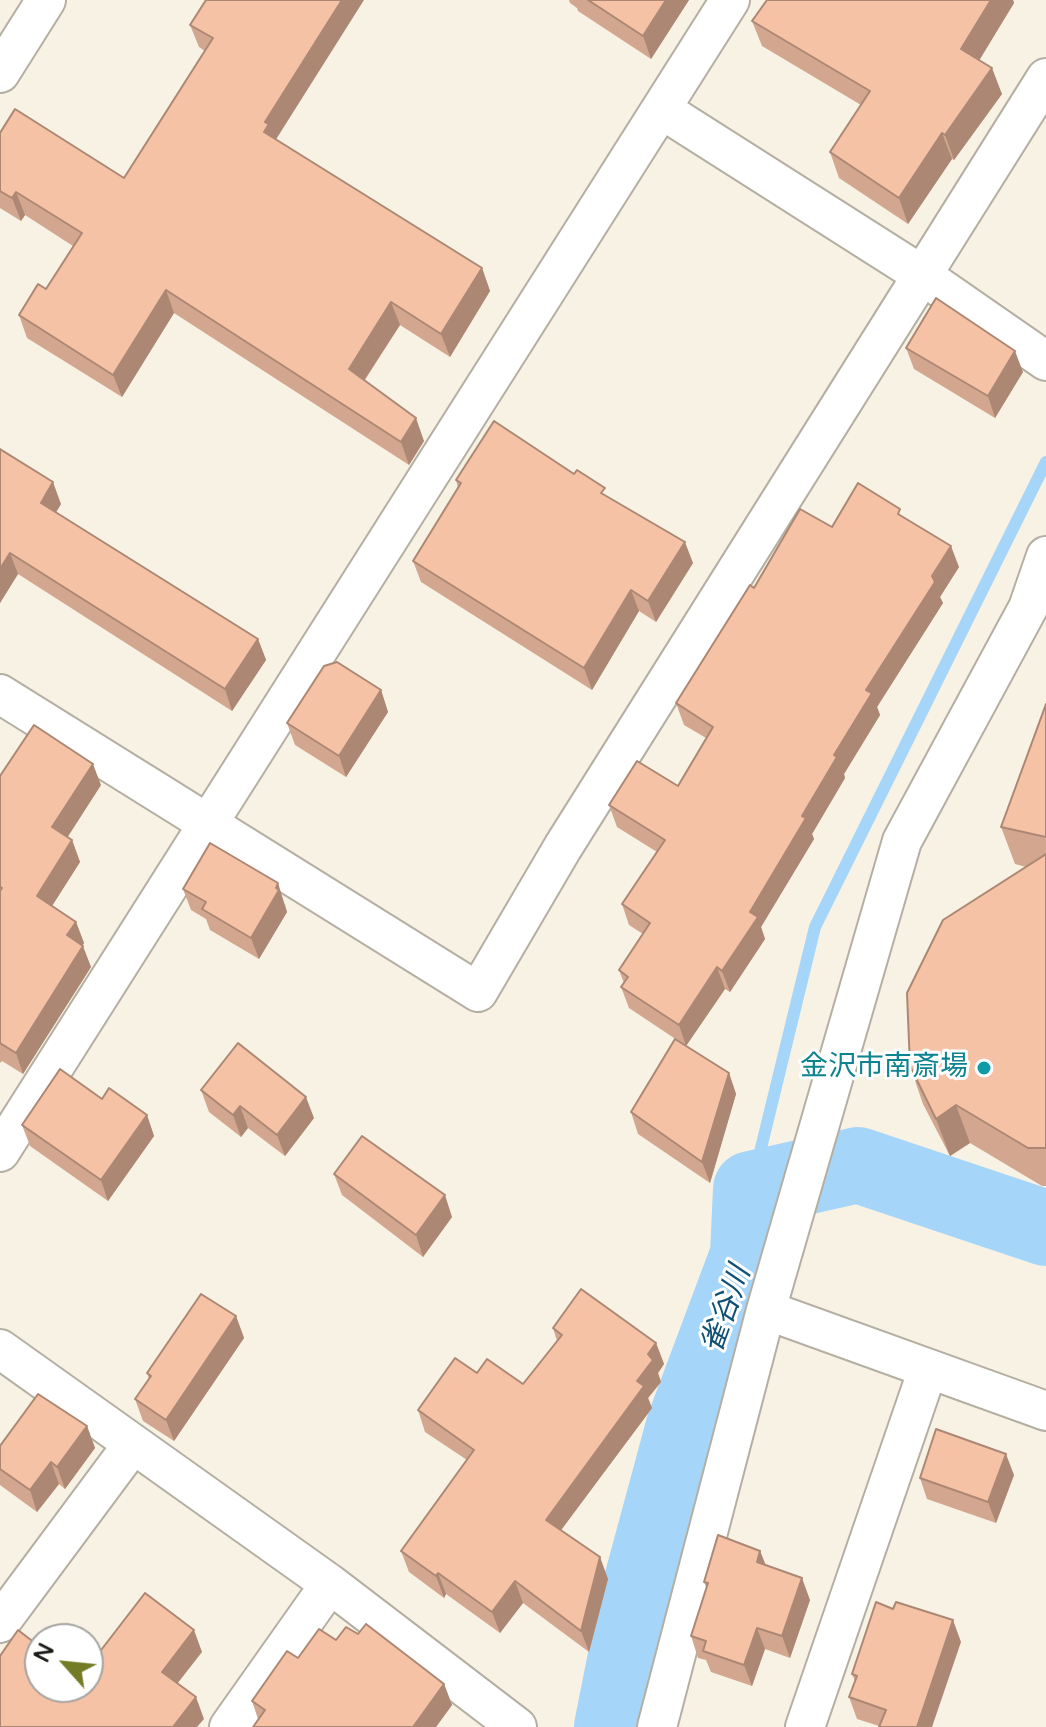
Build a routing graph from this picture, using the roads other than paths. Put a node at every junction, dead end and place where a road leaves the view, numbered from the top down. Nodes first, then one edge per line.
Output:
1 (46, 0) edge
2 (730, 0) edge
3 (0, 73) edge
4 (1046, 78) edge
5 (661, 109) junction
6 (922, 275) junction
7 (1043, 360) edge
8 (1046, 556) edge
9 (0, 694) edge
10 (209, 822) junction
11 (0, 1152) edge
12 (766, 1310) junction
13 (0, 1349) edge
14 (928, 1369) junction
15 (1046, 1411) edge
16 (133, 1444) junction
17 (330, 1584) junction
18 (0, 1623) edge
19 (229, 1727) edge
20 (517, 1727) edge
21 (657, 1727) edge
22 (805, 1727) edge

1 - 3 street
2 - 5 street
4 - 6 street
5 - 6 street
5 - 10 street
6 - 7 street
6 - 10 street
8 - 12 street
9 - 10 street
10 - 11 street
12 - 14 street
12 - 21 street
13 - 16 street
14 - 15 street
14 - 22 street
16 - 17 street
16 - 18 street
17 - 19 street
17 - 20 street

